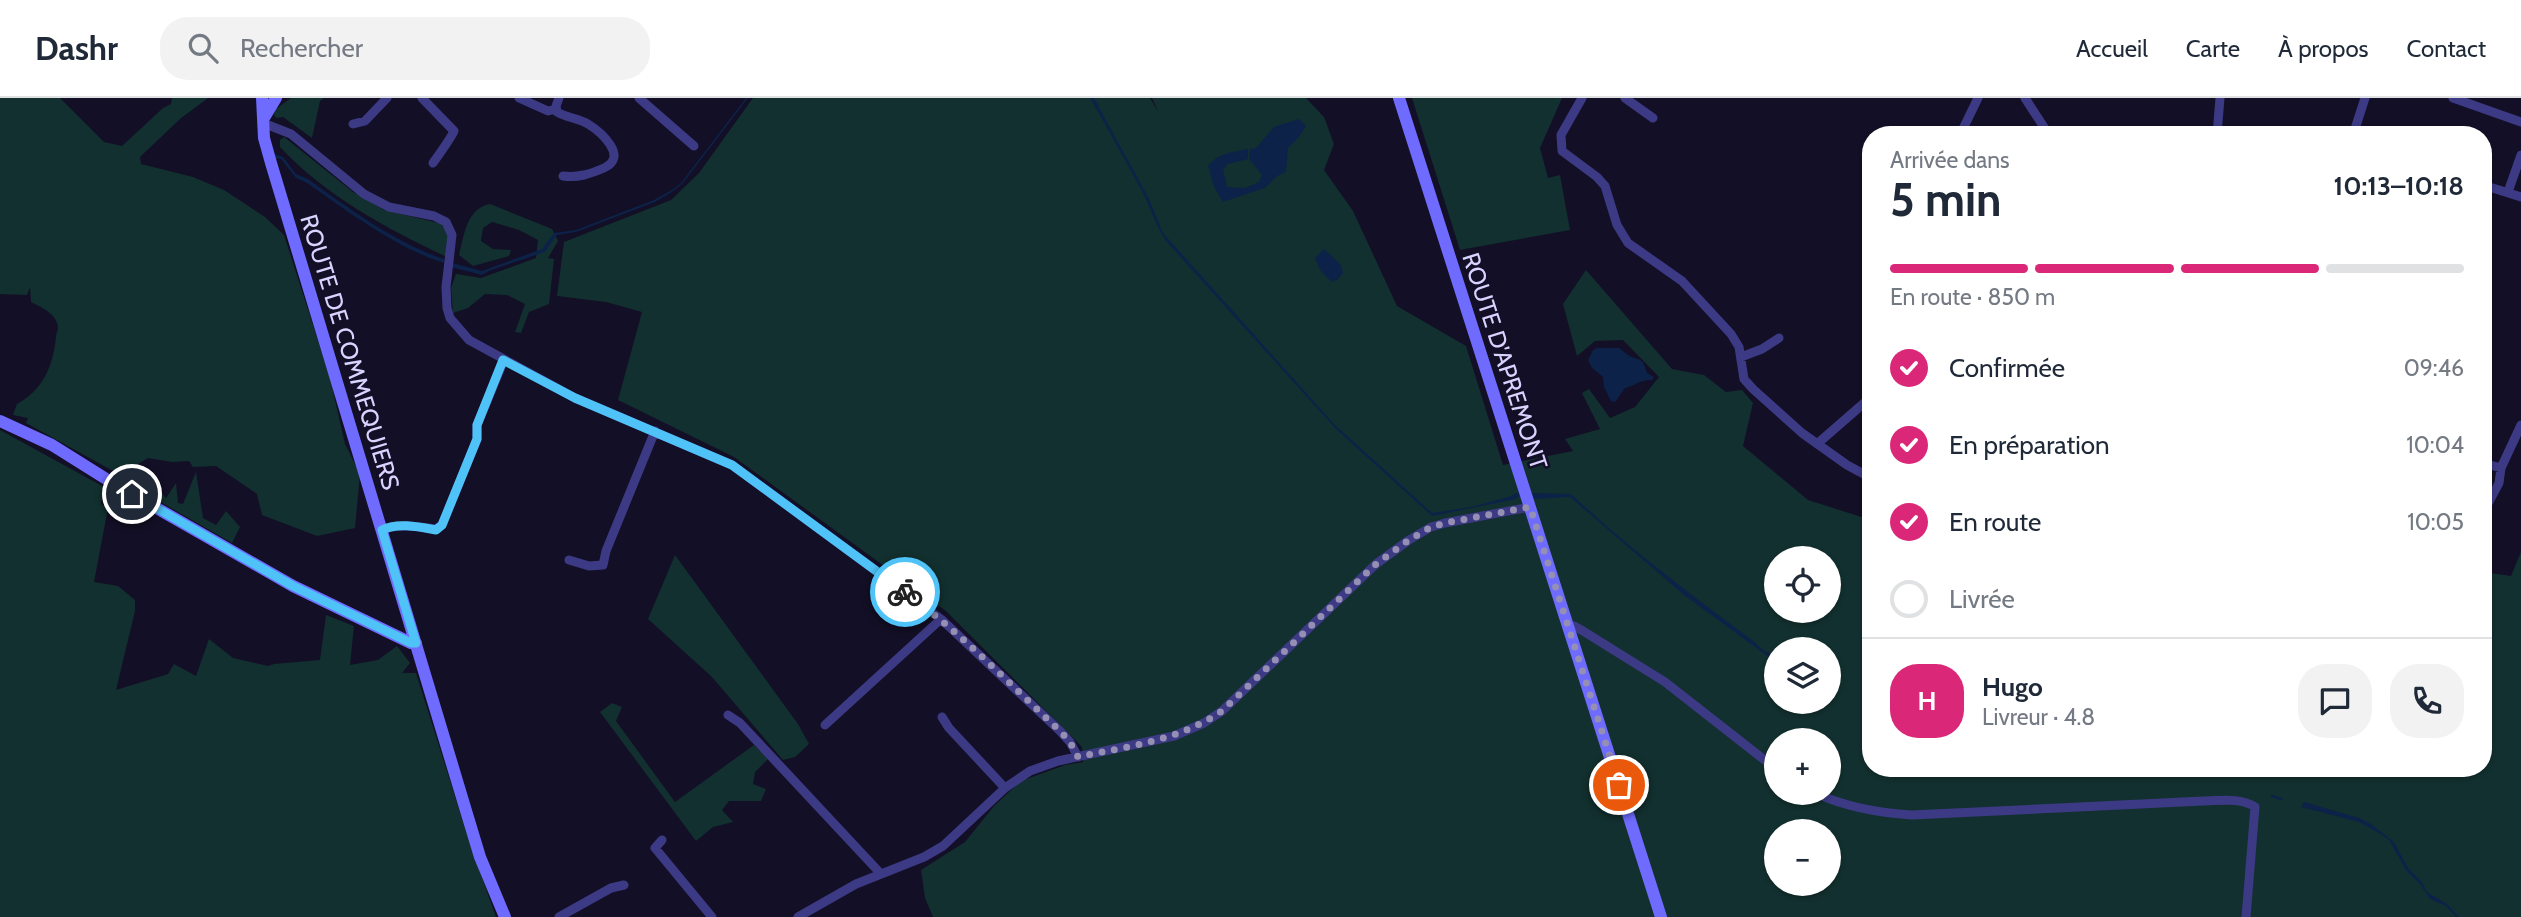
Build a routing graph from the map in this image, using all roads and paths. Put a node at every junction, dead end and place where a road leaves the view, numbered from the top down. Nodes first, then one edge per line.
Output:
1 (262, 98) edge
2 (276, 98) edge
3 (387, 98) edge
4 (422, 98) edge
5 (519, 98) edge
6 (559, 98) edge
7 (639, 98) edge
8 (1399, 98) edge
9 (1582, 98) edge
10 (1625, 98) edge
11 (1979, 98) edge
12 (2025, 98) edge
13 (2220, 98) edge
14 (2365, 98) edge
15 (2453, 98) edge
16 (556, 109) junction
17 (1653, 118) dead end
18 (263, 120) junction
19 (2521, 122) edge
20 (353, 124) dead end
21 (1965, 126) edge
22 (2043, 126) edge
23 (2218, 126) edge
24 (2356, 126) edge
25 (694, 146) dead end
26 (2521, 155) edge
27 (433, 163) dead end
28 (562, 176) dead end
29 (2492, 188) edge
30 (2508, 192) junction
31 (2521, 197) edge
32 (1779, 338) dead end
33 (1741, 357) junction
34 (503, 360) junction
35 (1862, 405) edge
36 (0, 421) edge
37 (2521, 425) edge
38 (654, 430) junction
39 (1817, 444) junction
40 (2492, 466) edge
41 (2501, 468) junction
42 (1862, 473) edge
43 (2492, 496) edge
44 (1530, 507) junction
45 (382, 530) junction
46 (569, 560) dead end
47 (941, 619) junction
48 (1568, 627) junction
49 (416, 643) junction
50 (728, 715) dead end
51 (942, 717) dead end
52 (825, 725) dead end
53 (1078, 757) junction
54 (1764, 760) edge
55 (1005, 788) junction
56 (1841, 803) edge
57 (662, 841) dead end
58 (881, 874) junction
59 (624, 886) dead end
60 (505, 917) edge
61 (559, 917) edge
62 (712, 917) edge
63 (798, 917) edge
64 (1661, 917) edge
65 (2246, 917) edge

1 - 18 street, ROUTE DE COMMEQUIERS
2 - 18 street
3 - 20 street
4 - 27 street
5 - 16 street
6 - 16 street
7 - 25 street
8 - 44 street, ROUTE D'APREMONT
9 - 33 street
10 - 17 street
11 - 21 street
12 - 22 street
13 - 23 street
14 - 24 street
15 - 19 street
16 - 28 street
18 - 34 street
18 - 45 street, ROUTE DE COMMEQUIERS
26 - 30 street
29 - 30 street
30 - 31 street
32 - 33 street
33 - 39 street
34 - 38 street
34 - 45 street
35 - 39 street
36 - 49 street
37 - 41 street
38 - 46 street
38 - 47 street
39 - 42 street
40 - 41 street
41 - 43 street
44 - 48 street, ROUTE D'APREMONT
44 - 53 street
45 - 49 street, ROUTE DE COMMEQUIERS
47 - 52 street
47 - 53 street
48 - 54 street
48 - 64 street, ROUTE D'APREMONT
49 - 60 street, ROUTE DE COMMEQUIERS
50 - 58 street
51 - 55 street
53 - 55 street
55 - 58 street
56 - 65 street
57 - 62 street
58 - 63 street
59 - 61 street

